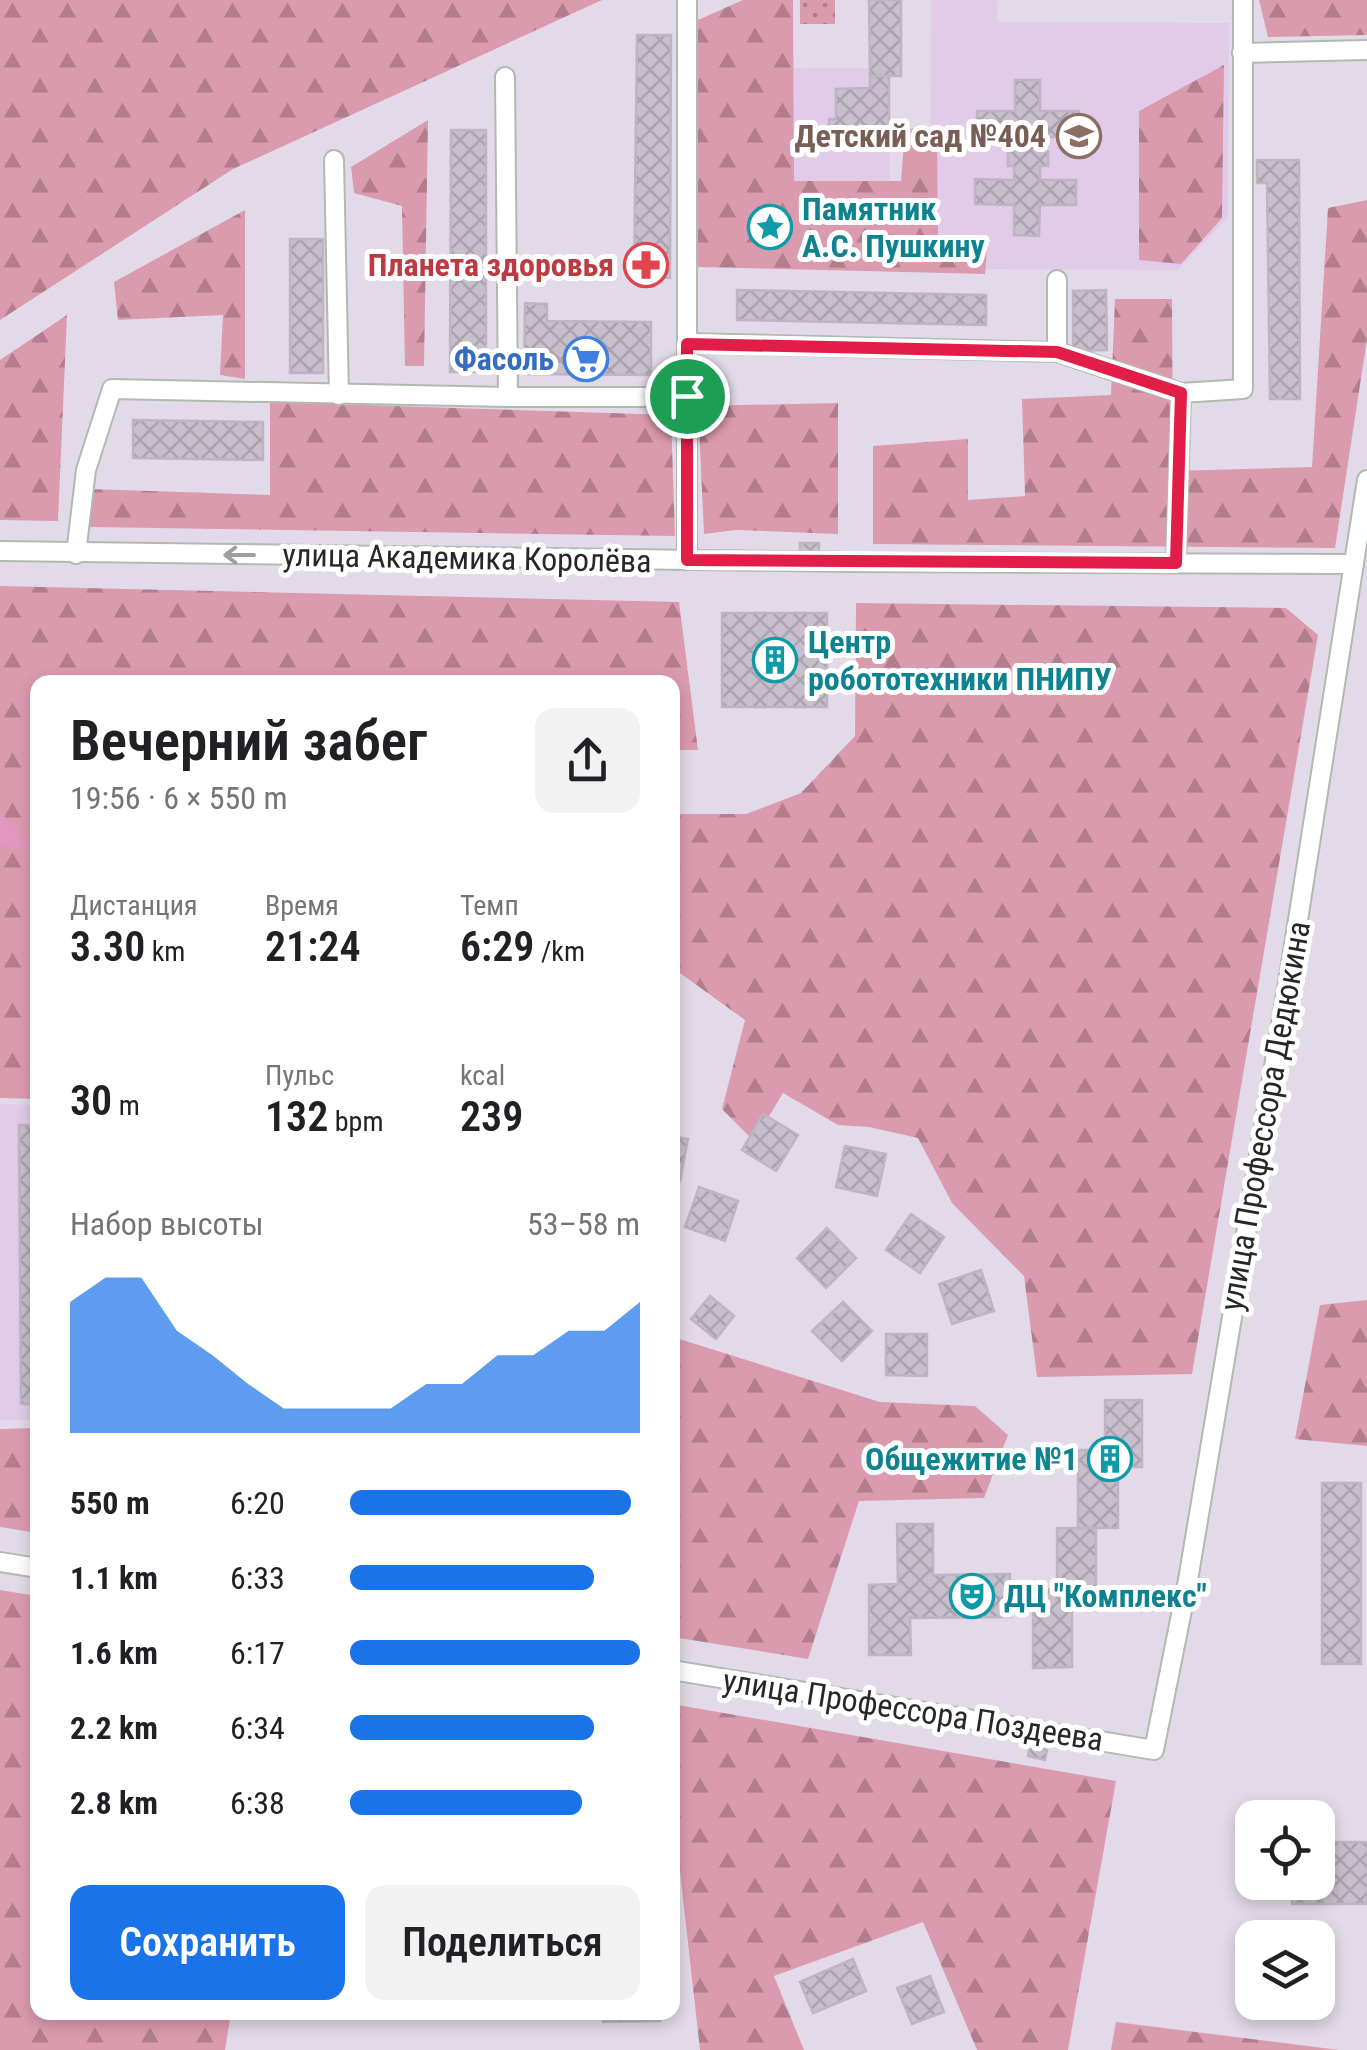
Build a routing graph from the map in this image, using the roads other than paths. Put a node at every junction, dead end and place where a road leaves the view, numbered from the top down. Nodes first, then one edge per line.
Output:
1 (687, 0) edge
2 (1243, 0) edge
3 (1367, 50) edge
4 (1242, 53) junction
5 (505, 77) dead end
6 (334, 160) dead end
7 (1057, 280) dead end
8 (687, 344) junction
9 (1057, 352) junction
10 (1181, 393) junction
11 (339, 395) junction
12 (508, 396) junction
13 (687, 396) junction
14 (1367, 480) edge
15 (0, 552) edge
16 (76, 554) junction
17 (687, 560) junction
18 (1176, 563) junction
19 (1354, 564) junction
20 (0, 1562) edge
21 (30, 1567) edge
22 (680, 1671) edge
23 (1154, 1750) joint

1 - 8 street
2 - 4 street
3 - 4 street
4 - 10 street
5 - 12 street
6 - 11 street
7 - 9 street
8 - 9 street
8 - 13 street
9 - 10 street
10 - 18 street
11 - 12 street
11 - 16 street
12 - 13 street
13 - 17 street
14 - 19 street, улица Профессора Дедюкина
15 - 16 street, улица Академика Королёва
17 -> 16 street, улица Академика Королёва
17 - 18 street, улица Академика Королёва
18 - 19 street, улица Академика Королёва
19 - 23 street, улица Профессора Дедюкина
20 - 21 street
22 - 23 street, улица Профессора Поздеева

